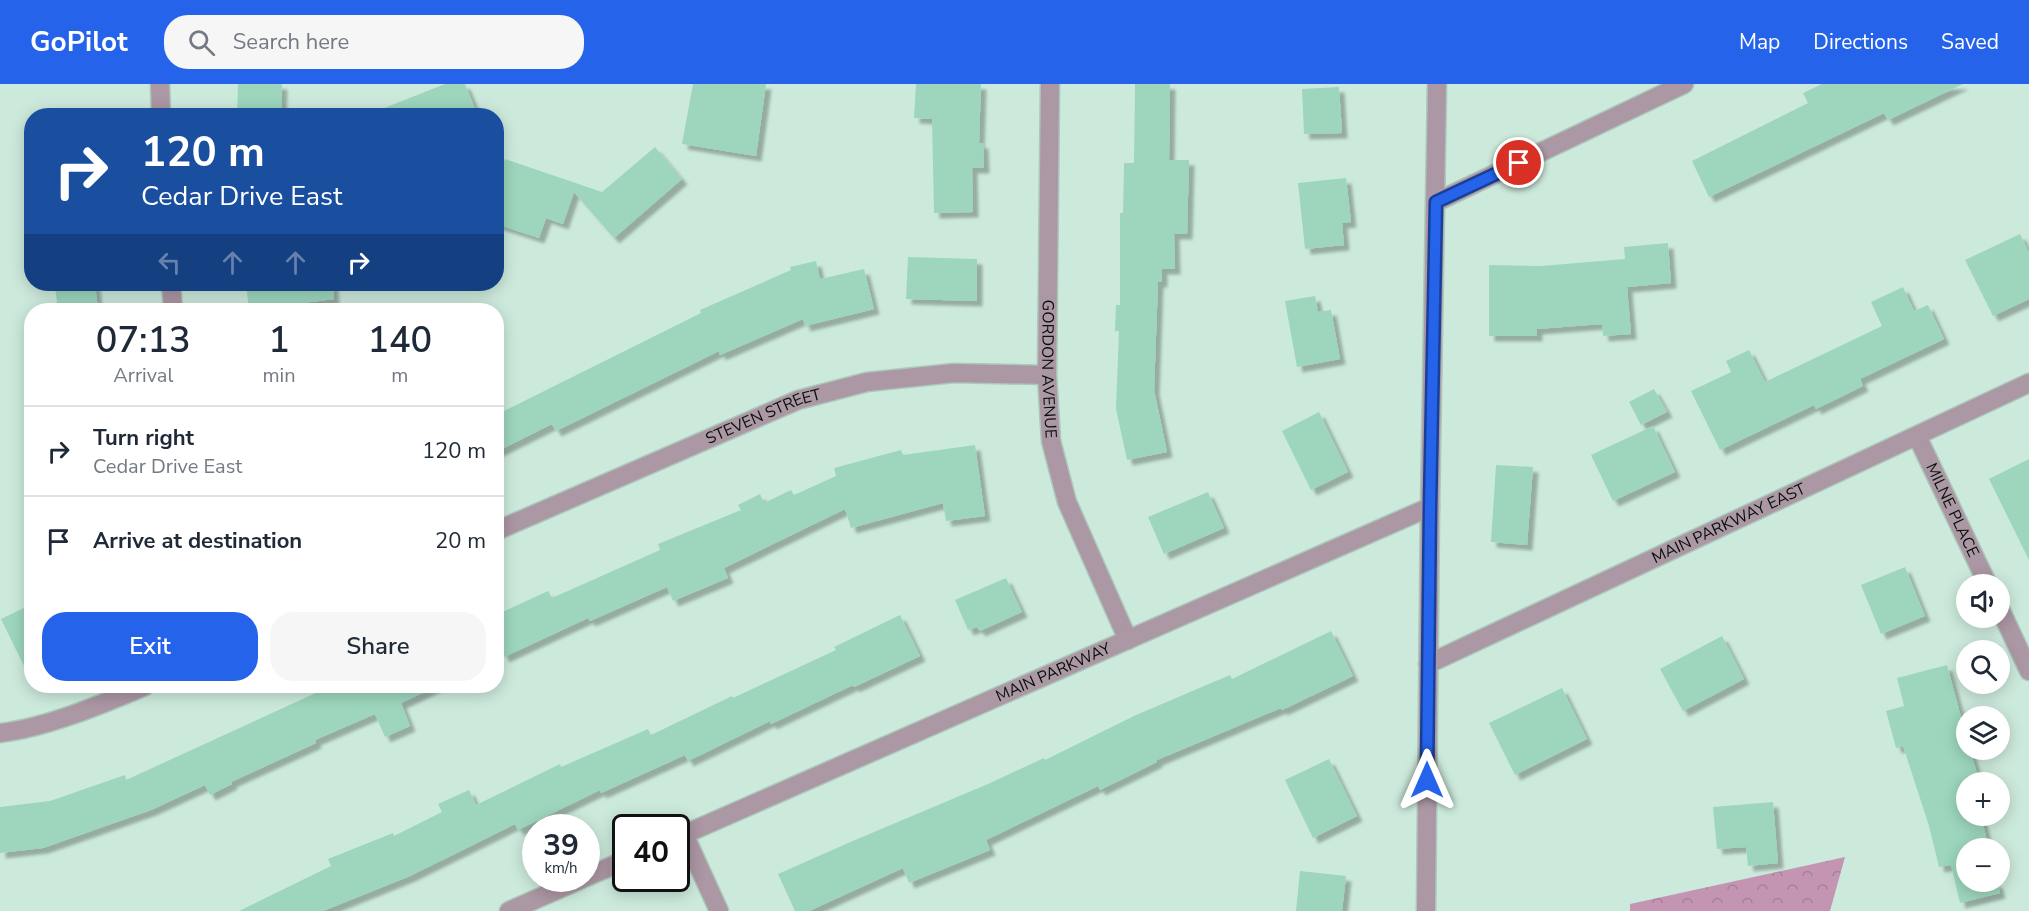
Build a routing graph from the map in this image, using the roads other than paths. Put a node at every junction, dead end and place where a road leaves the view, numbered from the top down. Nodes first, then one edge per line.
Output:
1 (160, 84) edge
2 (1050, 84) edge
3 (1437, 84) edge
4 (1684, 84) edge
5 (160, 108) edge
6 (1436, 202) junction
7 (1047, 375) junction
8 (2029, 383) edge
9 (1917, 436) junction
10 (1430, 507) junction
11 (504, 528) edge
12 (1983, 574) edge
13 (2009, 628) edge
14 (1128, 640) junction
15 (1428, 664) junction
16 (2029, 671) edge
17 (128, 693) edge
18 (0, 733) edge
19 (690, 832) edge
20 (690, 855) edge
21 (552, 892) edge
22 (509, 911) edge
23 (719, 911) edge
24 (1426, 911) edge

1 - 5 street
2 - 7 street, GORDON AVENUE
3 - 6 street
4 - 6 street
6 - 10 street
7 - 11 street, STEVEN STREET
7 - 14 street, GORDON AVENUE
8 - 9 street, MAIN PARKWAY EAST
9 - 12 street, MILNE PLACE
9 - 15 street, MAIN PARKWAY EAST
10 - 14 street, MAIN PARKWAY
10 - 15 street
13 - 16 street
14 - 19 street, MAIN PARKWAY
15 - 24 street
17 - 18 street
20 - 23 street
21 - 22 street

